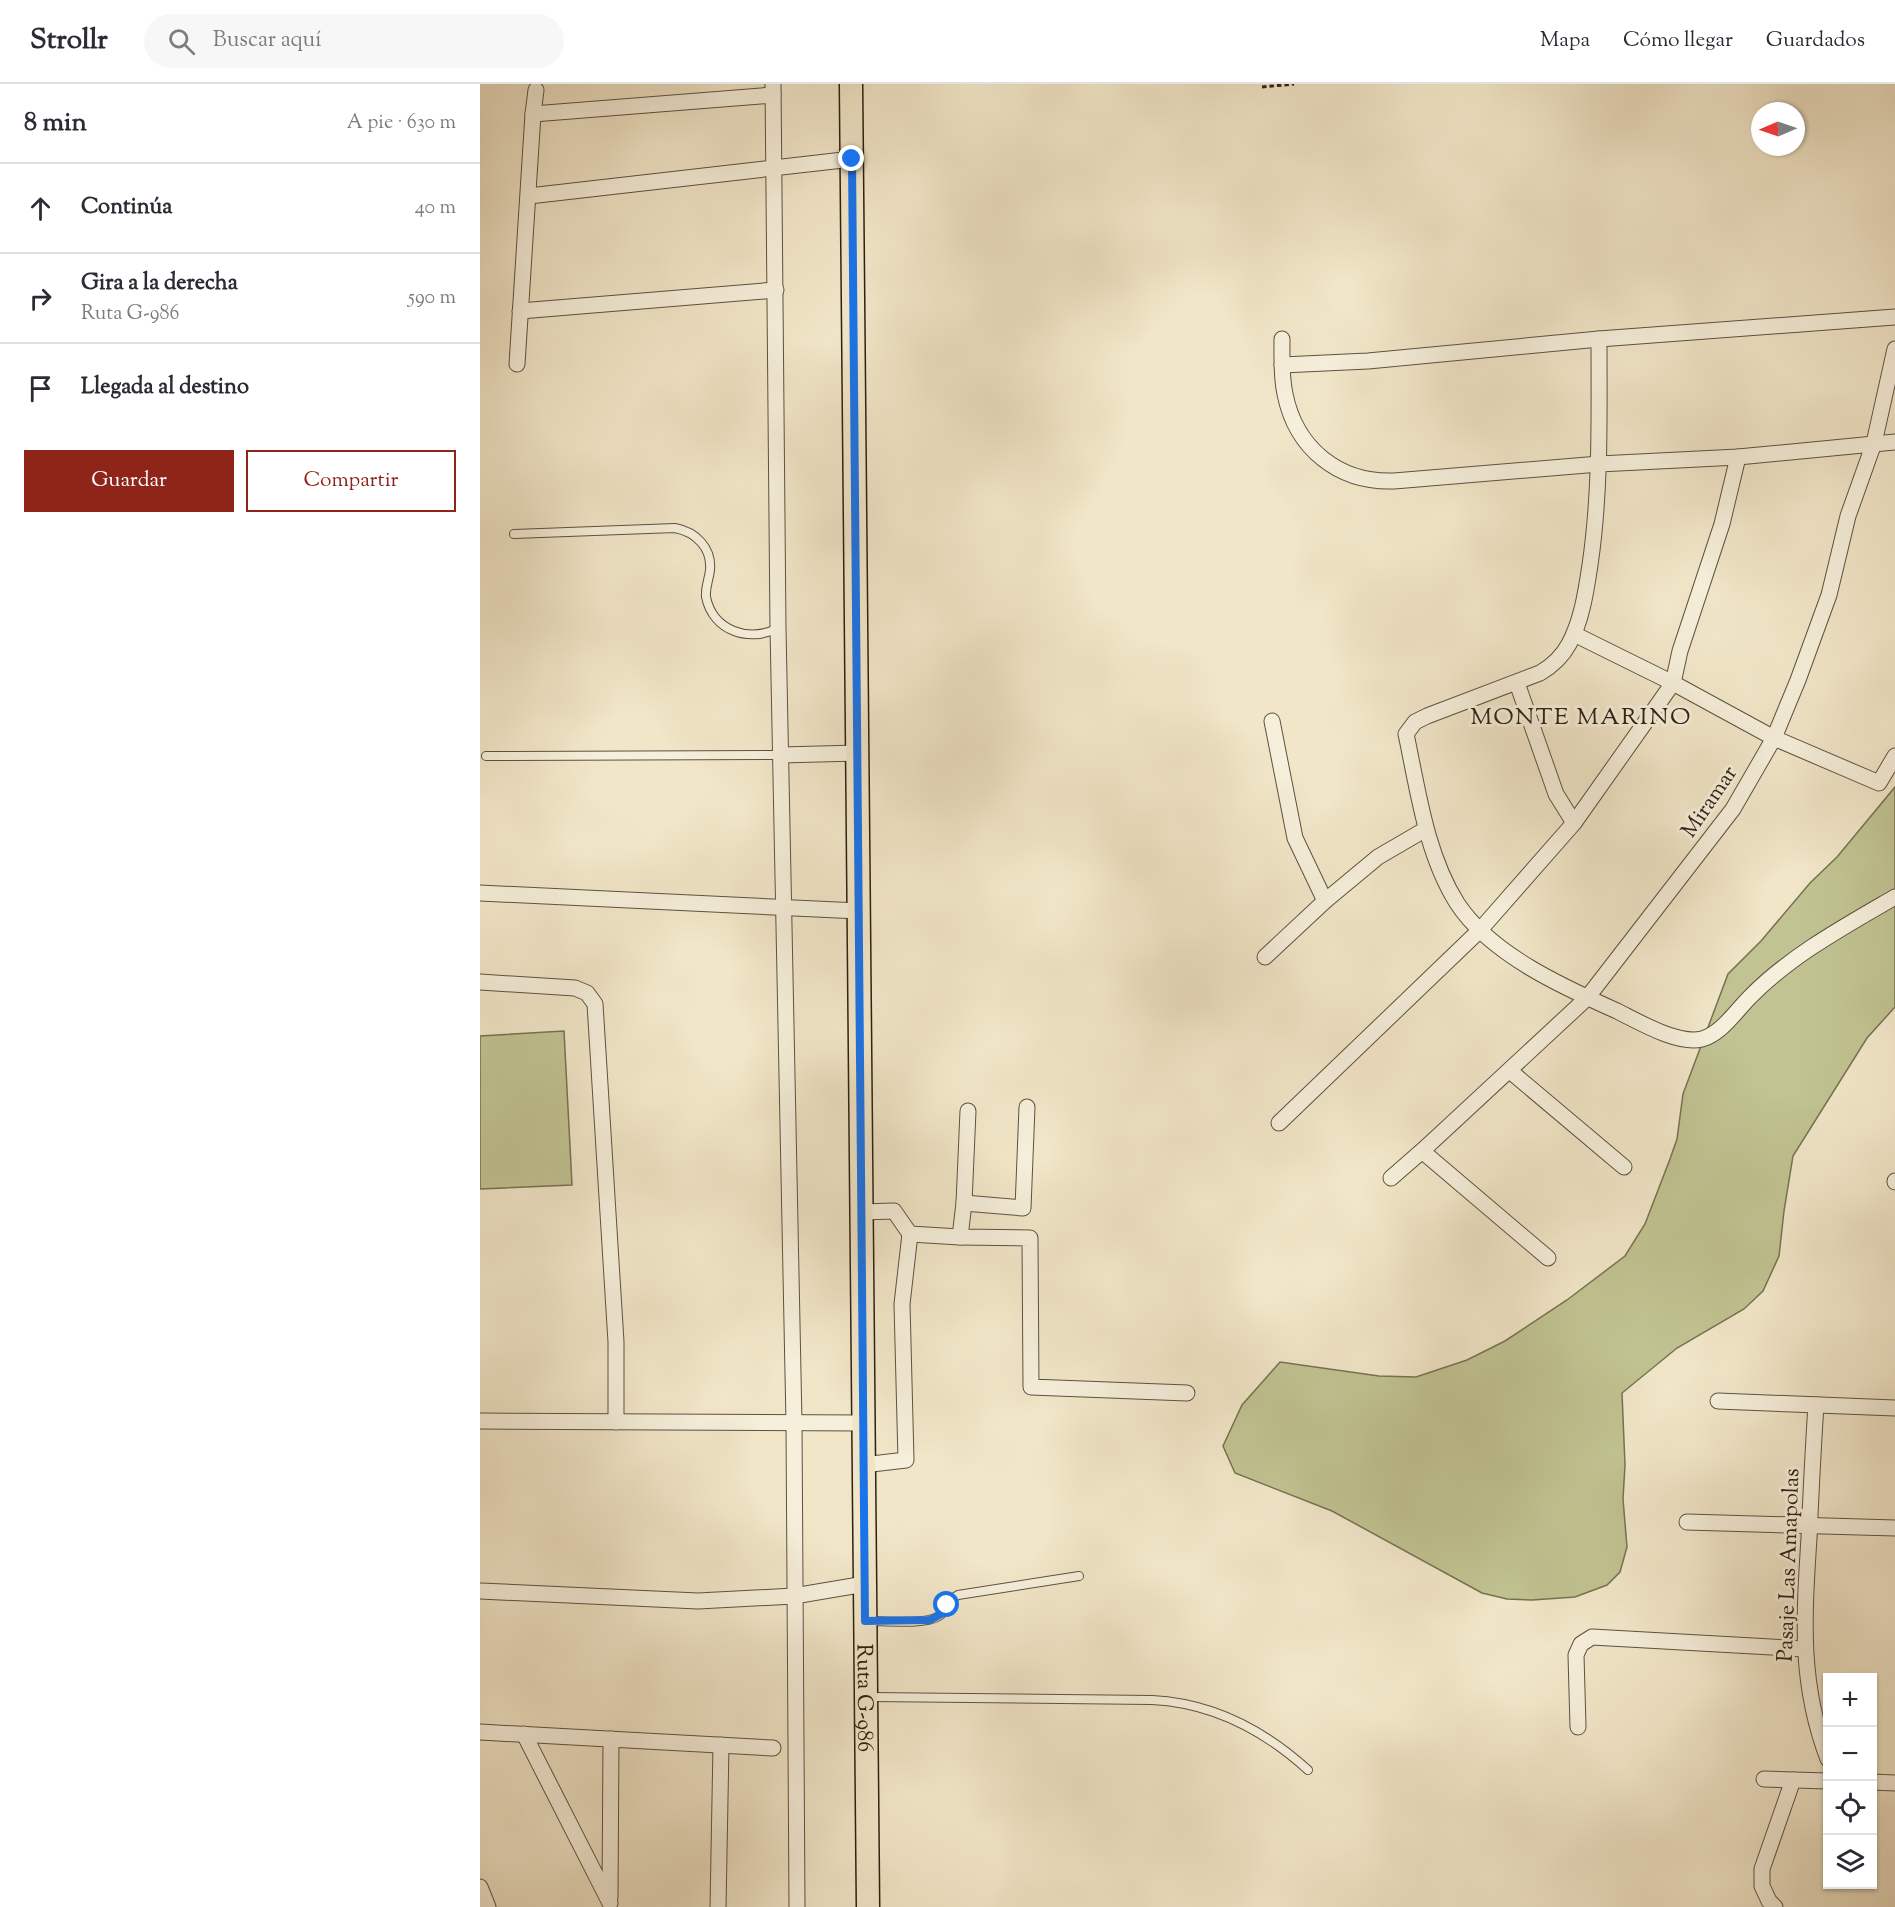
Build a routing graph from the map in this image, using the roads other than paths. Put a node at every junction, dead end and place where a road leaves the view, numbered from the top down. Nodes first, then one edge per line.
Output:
1 (851, 84) edge
2 (536, 90) dead end
3 (773, 90) edge
4 (533, 114) junction
5 (852, 159) junction
6 (775, 167) junction
7 (529, 196) junction
8 (776, 290) junction
9 (520, 311) junction
10 (1895, 317) edge
11 (1282, 339) dead end
12 (1599, 339) junction
13 (1895, 349) edge
14 (517, 364) dead end
15 (1282, 365) junction
16 (1895, 442) edge
17 (1874, 443) junction
18 (1738, 457) junction
19 (1599, 464) junction
20 (513, 534) dead end
21 (778, 628) junction
22 (1574, 634) junction
23 (1517, 683) junction
24 (1673, 683) junction
25 (1272, 721) dead end
26 (1774, 738) junction
27 (858, 753) junction
28 (781, 755) junction
29 (486, 756) dead end
30 (1895, 756) edge
31 (1574, 823) junction
32 (1426, 829) junction
33 (480, 893) edge
34 (1895, 897) edge
35 (1325, 901) junction
36 (784, 907) junction
37 (859, 911) junction
38 (1480, 930) junction
39 (1265, 957) dead end
40 (480, 982) edge
41 (1587, 998) junction
42 (1510, 1071) junction
43 (1027, 1107) dead end
44 (968, 1110) dead end
45 (1279, 1123) dead end
46 (1422, 1151) junction
47 (1624, 1167) dead end
48 (1391, 1178) dead end
49 (964, 1203) junction
50 (861, 1212) junction
51 (910, 1234) junction
52 (960, 1237) junction
53 (1548, 1258) dead end
54 (1187, 1393) dead end
55 (1718, 1401) dead end
56 (1816, 1405) junction
57 (1895, 1408) edge
58 (480, 1421) edge
59 (616, 1422) junction
60 (794, 1423) junction
61 (863, 1424) junction
62 (863, 1465) junction
63 (1687, 1522) dead end
64 (1809, 1525) junction
65 (1895, 1528) edge
66 (1079, 1576) dead end
67 (865, 1584) junction
68 (480, 1592) edge
69 (794, 1596) junction
70 (865, 1621) junction
71 (1805, 1649) junction
72 (866, 1697) junction
73 (1578, 1727) dead end
74 (480, 1732) edge
75 (524, 1734) junction
76 (611, 1739) junction
77 (721, 1745) junction
78 (1823, 1747) edge
79 (773, 1748) dead end
80 (1308, 1770) dead end
81 (1764, 1779) dead end
82 (1793, 1780) junction
83 (1823, 1781) edge
84 (1877, 1782) edge
85 (1895, 1783) edge
86 (480, 1887) edge
87 (610, 1905) edge
88 (488, 1907) edge
89 (718, 1907) edge
90 (798, 1907) edge
91 (868, 1907) edge
92 (1775, 1907) edge

1 - 5 main road, Ruta G-986
2 - 4 street
3 - 4 street
3 - 6 street
4 - 7 street
5 - 6 street
5 - 27 main road, Ruta G-986
6 - 7 street
6 - 8 street
7 - 9 street
8 - 9 street
8 - 21 street
9 - 14 street
10 - 12 street
11 - 15 street
12 - 15 street
12 - 19 street
13 - 17 street, Miramar
15 - 19 street
16 - 17 street
17 - 18 street
17 - 26 street, Miramar
18 - 19 street
18 - 24 street
19 - 22 street
20 - 21 lane
21 - 28 street
22 - 23 street
22 - 24 street
23 - 31 street
23 - 32 street
24 - 26 street
24 - 31 street
25 - 35 street
26 - 30 street
26 - 41 street, Miramar
27 - 28 street
27 - 37 main road, Ruta G-986
28 - 29 lane
28 - 36 street
31 - 38 street
32 - 35 street
32 - 38 street
33 - 36 street
34 - 41 street
35 - 39 street
36 - 37 street
36 - 60 street
37 - 50 main road, Ruta G-986
38 - 41 street
38 - 45 street
40 - 59 street
41 - 42 street, Miramar
42 - 46 street, Miramar
42 - 47 street
43 - 49 street
44 - 49 street
46 - 48 street, Miramar
46 - 53 street
49 - 52 street
50 - 51 street
50 - 61 main road, Ruta G-986
51 - 52 street
51 - 62 street
52 - 54 street
55 - 56 street
56 - 57 street
56 - 64 street, Pasaje Las Amapolas
58 - 59 street
59 - 60 street
60 - 61 street
60 - 69 street
61 - 62 main road, Ruta G-986
62 - 67 main road, Ruta G-986
63 - 64 street
64 - 65 street
64 - 71 street, Pasaje Las Amapolas
66 - 70 lane
67 - 69 street
67 - 70 main road, Ruta G-986
68 - 69 street
69 - 90 street
70 - 72 main road, Ruta G-986
71 - 73 street
71 - 78 street, Pasaje Las Amapolas
72 - 80 lane
72 - 91 main road, Ruta G-986
74 - 75 street
75 - 76 street
75 - 87 street
76 - 77 street
76 - 87 street
77 - 79 street
77 - 89 street
81 - 82 street
82 - 83 street
82 - 92 street
84 - 85 street
86 - 88 street

